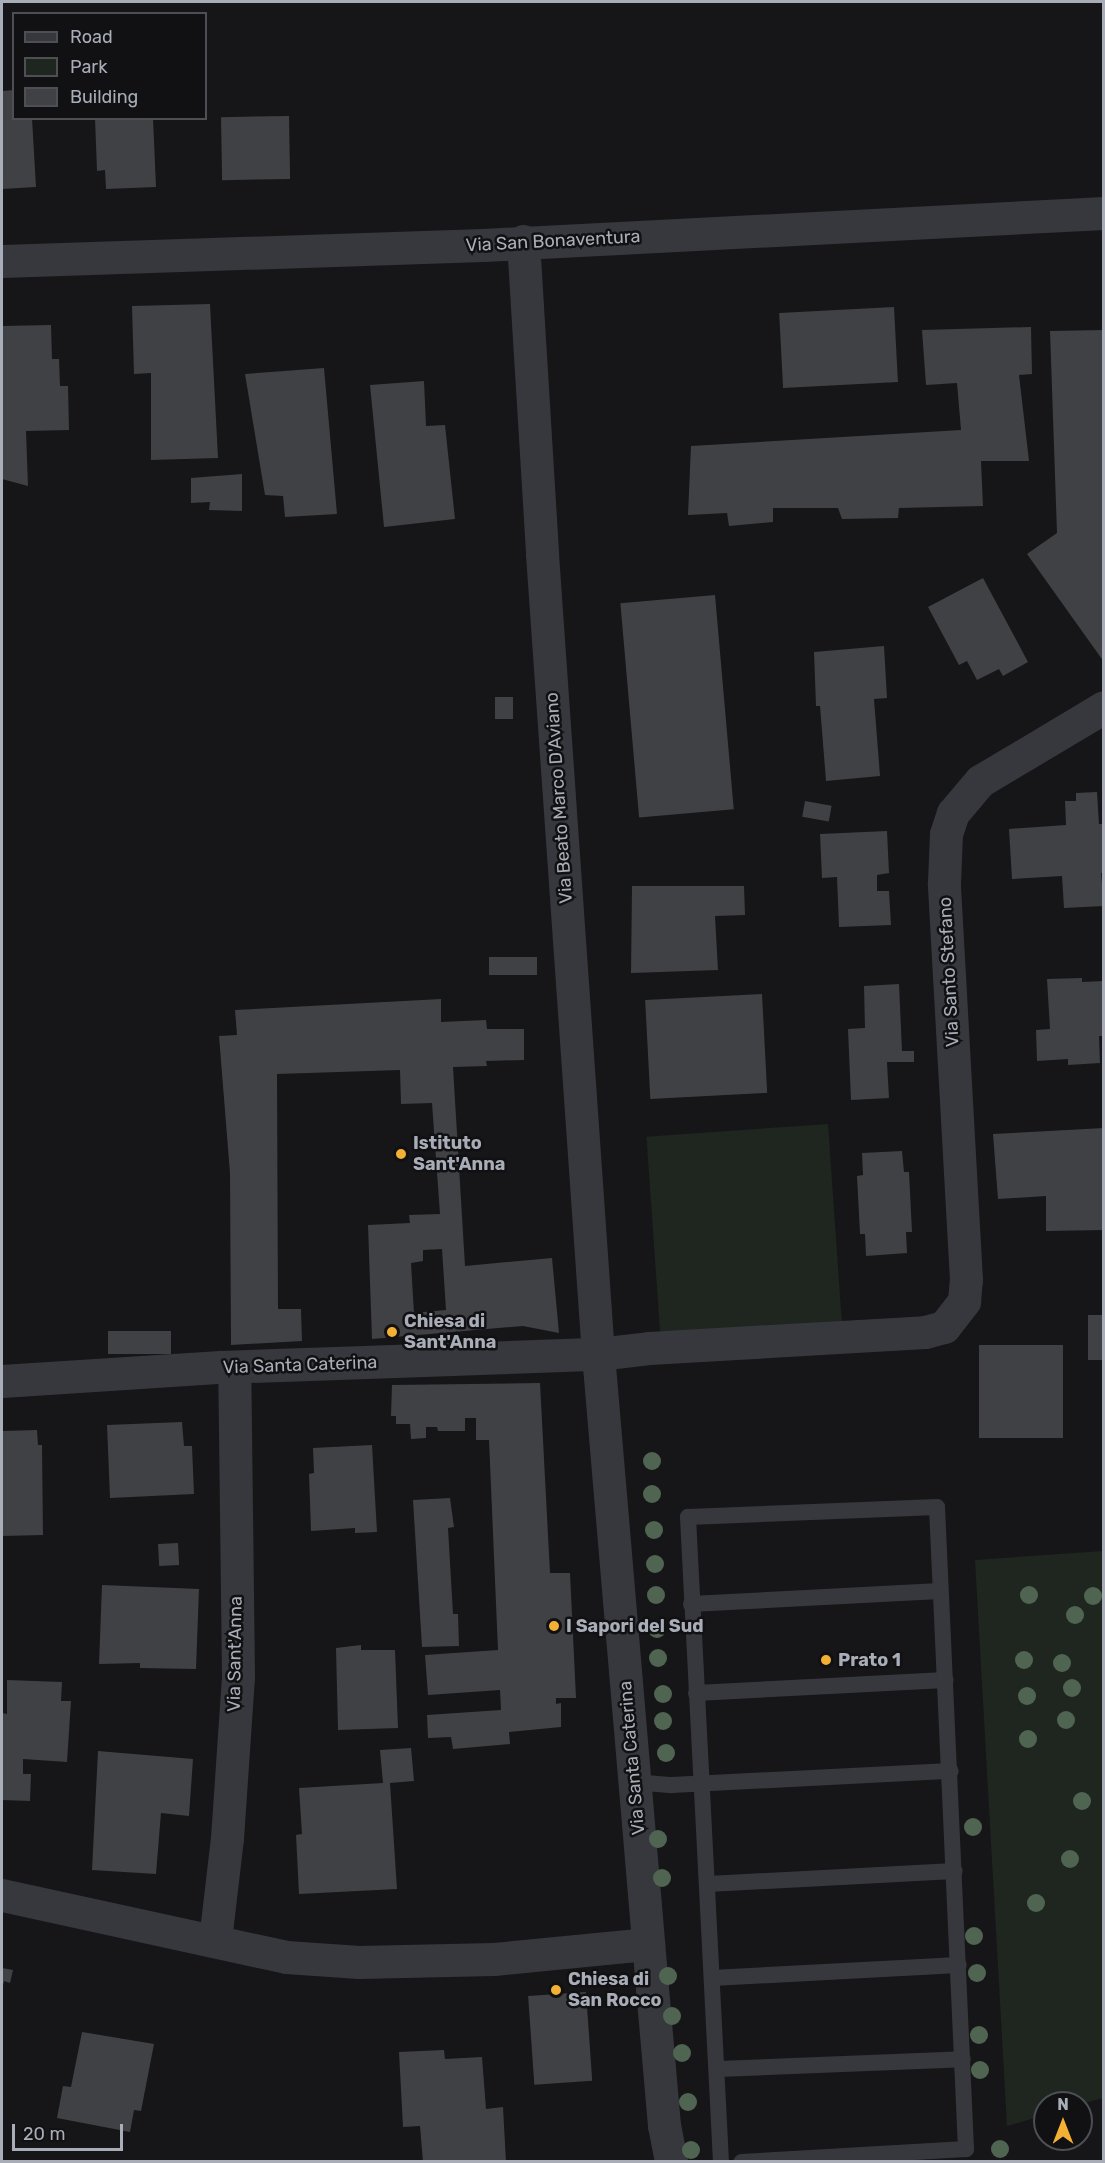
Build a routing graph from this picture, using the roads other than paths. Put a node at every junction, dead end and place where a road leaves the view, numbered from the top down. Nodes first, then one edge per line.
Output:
1 (1104, 213) edge
2 (523, 241) junction
3 (2, 261) edge
4 (1104, 707) edge
5 (955, 1315) joint
6 (598, 1354) junction
7 (234, 1367) junction
8 (2, 1381) edge
9 (940, 1591) junction
10 (691, 1604) junction
11 (946, 1680) junction
12 (696, 1693) junction
13 (951, 1771) junction
14 (634, 1782) junction
15 (702, 1783) junction
16 (955, 1871) junction
17 (708, 1884) junction
18 (2, 1895) edge
19 (215, 1940) junction
20 (648, 1944) junction
21 (958, 1965) junction
22 (712, 1978) junction
23 (963, 2059) junction
24 (718, 2069) junction
25 (671, 2162) edge
26 (721, 2162) edge
27 (741, 2162) edge

1 - 2 street, Via San Bonaventura
2 - 3 street, Via San Bonaventura
2 - 6 street, Via Beato Marco D'Aviano
4 - 5 street, Via Santo Stefano
5 - 6 street, Via Santa Caterina
6 - 7 street, Via Santa Caterina
6 - 14 street, Via Santa Caterina
7 - 8 street, Via Santa Caterina
7 - 19 street, Via Sant'Anna
9 - 10 lane
9 - 10 lane
9 - 11 lane
10 - 12 lane
11 - 12 lane
11 - 13 lane
12 - 15 lane
13 - 15 lane
13 - 16 lane
14 - 15 lane
14 - 20 street, Via Santa Caterina
15 - 17 lane
16 - 17 lane
16 - 21 lane
17 - 22 lane
18 - 19 street
19 - 20 street
20 - 25 street, Via Santa Caterina
21 - 22 lane
21 - 23 lane
22 - 24 lane
23 - 24 lane
23 - 27 lane
24 - 26 lane

